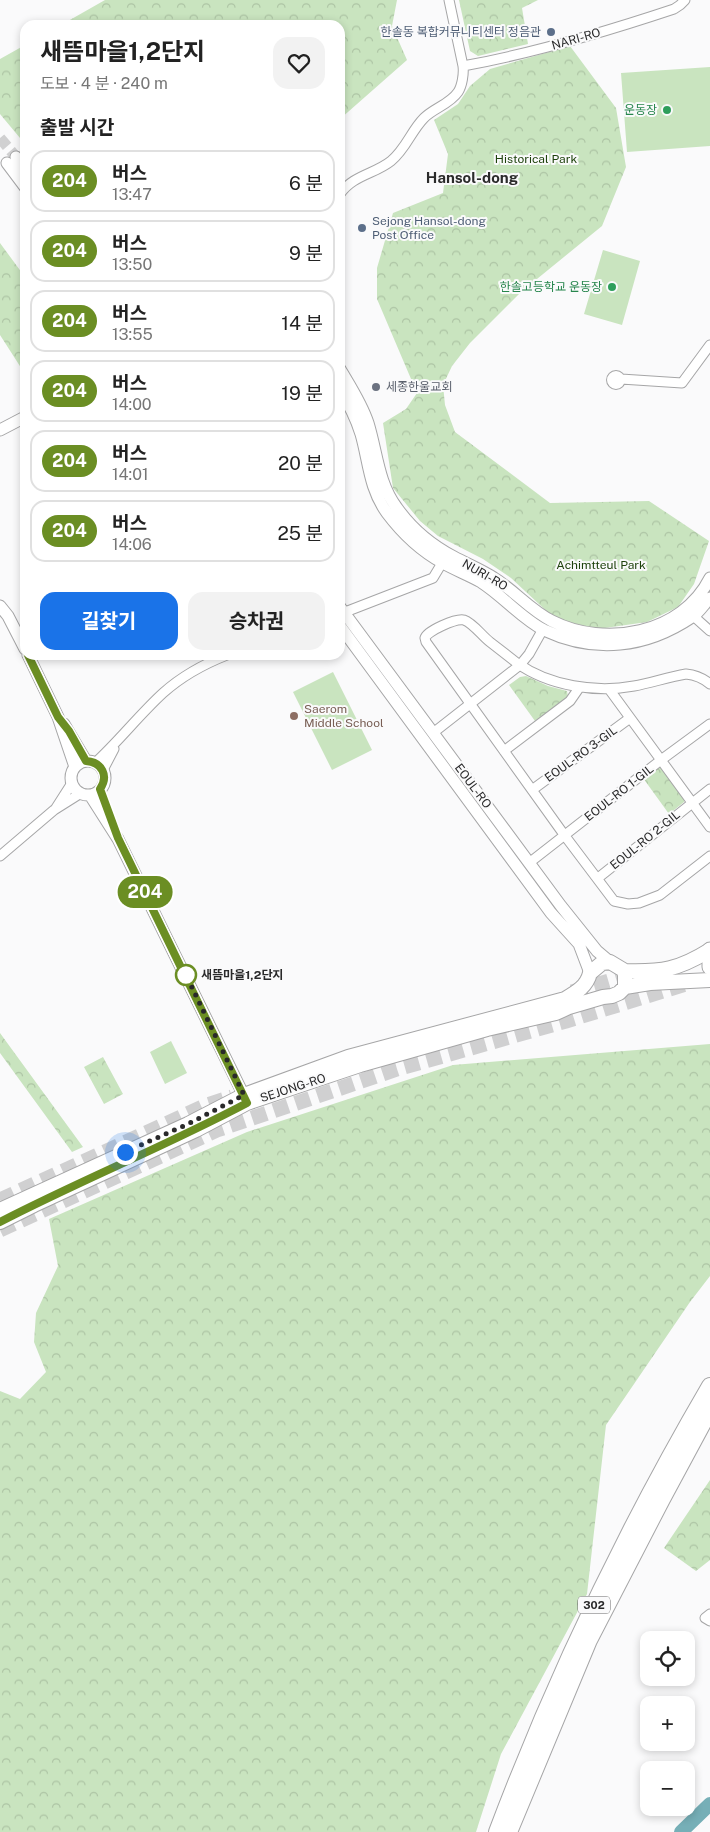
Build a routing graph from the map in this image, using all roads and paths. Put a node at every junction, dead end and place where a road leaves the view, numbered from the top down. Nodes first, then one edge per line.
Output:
1 (450, 0) edge
2 (685, 0) edge
3 (463, 66) junction
4 (20, 166) edge
5 (20, 177) edge
6 (345, 188) edge
7 (710, 345) edge
8 (345, 378) edge
9 (621, 379) dead end
10 (345, 399) edge
11 (20, 420) edge
12 (0, 430) edge
13 (445, 558) junction
14 (710, 578) edge
15 (710, 598) edge
16 (0, 606) edge
17 (345, 610) edge
18 (690, 613) junction
19 (345, 616) edge
20 (543, 629) junction
21 (710, 631) edge
22 (345, 633) edge
23 (20, 639) edge
24 (30, 660) edge
25 (215, 660) edge
26 (520, 665) junction
27 (710, 684) edge
28 (579, 688) junction
29 (609, 689) junction
30 (471, 705) junction
31 (58, 717) junction
32 (630, 718) junction
33 (710, 724) edge
34 (433, 733) junction
35 (504, 751) junction
36 (661, 760) junction
37 (95, 765) junction
38 (75, 767) junction
39 (72, 783) junction
40 (710, 789) edge
41 (532, 790) junction
42 (91, 792) junction
43 (692, 802) junction
44 (54, 810) junction
45 (710, 827) edge
46 (565, 836) junction
47 (0, 856) edge
48 (710, 856) edge
49 (530, 863) junction
50 (598, 878) junction
51 (710, 950) edge
52 (610, 962) junction
53 (710, 968) edge
54 (625, 971) junction
55 (589, 977) junction
56 (710, 980) edge
57 (625, 987) junction
58 (603, 997) junction
59 (246, 1099) junction
60 (0, 1210) edge
61 (0, 1222) edge
62 (710, 1386) edge
63 (710, 1410) edge
64 (710, 1614) edge
65 (710, 1622) edge
66 (497, 1832) edge
67 (509, 1832) edge

1 - 3 street
2 - 3 street, NARI-RO
3 - 6 street
4 - 5 street
7 - 9 street
8 - 13 street, NURI-RO
10 - 13 street, NURI-RO
11 - 12 street
13 - 17 street
13 - 18 street, NURI-RO
13 - 20 street, NURI-RO
14 - 18 street, NURI-RO
15 - 18 street, NURI-RO
16 - 23 street
18 - 20 street, NURI-RO
18 - 21 street
19 - 34 street, EOUL-RO
20 - 26 street
22 - 55 street, EOUL-RO
24 - 31 street
25 - 37 street
26 - 28 street, EOUL-RO 3-GIL
26 - 30 street
26 - 30 street, EOUL-RO 3-GIL
27 - 29 street, EOUL-RO 3-GIL
28 - 29 street, EOUL-RO 3-GIL
28 - 35 street
29 - 32 street, EOUL-RO 3-GIL
30 - 34 street
30 - 35 street, EOUL-RO 3-GIL
31 - 37 street
31 - 38 street
32 - 36 street, EOUL-RO 3-GIL
32 - 41 street, EOUL-RO 3-GIL
33 - 36 street, EOUL-RO 1-GIL
34 - 49 street, EOUL-RO
35 - 41 street, EOUL-RO 3-GIL
36 - 43 street, EOUL-RO 3-GIL
36 - 46 street, EOUL-RO 1-GIL
37 - 38 street
37 - 42 street
38 - 39 street
39 - 42 street
39 - 44 street
40 - 43 street, EOUL-RO 2-GIL
41 - 46 street, EOUL-RO 3-GIL
42 - 44 street
42 - 59 street
43 - 45 street, EOUL-RO 3-GIL
43 - 50 street, EOUL-RO 2-GIL
44 - 47 street
46 - 49 street, EOUL-RO 1-GIL
46 - 50 street, EOUL-RO 2-GIL
48 - 50 street, EOUL-RO 2-GIL
49 - 52 street, EOUL-RO
51 - 53 highway
51 - 54 main road
52 - 54 main road
52 - 55 main road, SEJONG-RO
54 - 57 main road
55 - 58 main road
55 - 59 main road, SEJONG-RO
56 - 57 main road, SEJONG-RO
57 - 58 main road, SEJONG-RO
58 - 59 main road, SEJONG-RO
59 - 60 main road, SEJONG-RO
59 - 61 main road, SEJONG-RO
62 - 66 highway, 302
63 - 67 highway, 302
64 - 65 street

